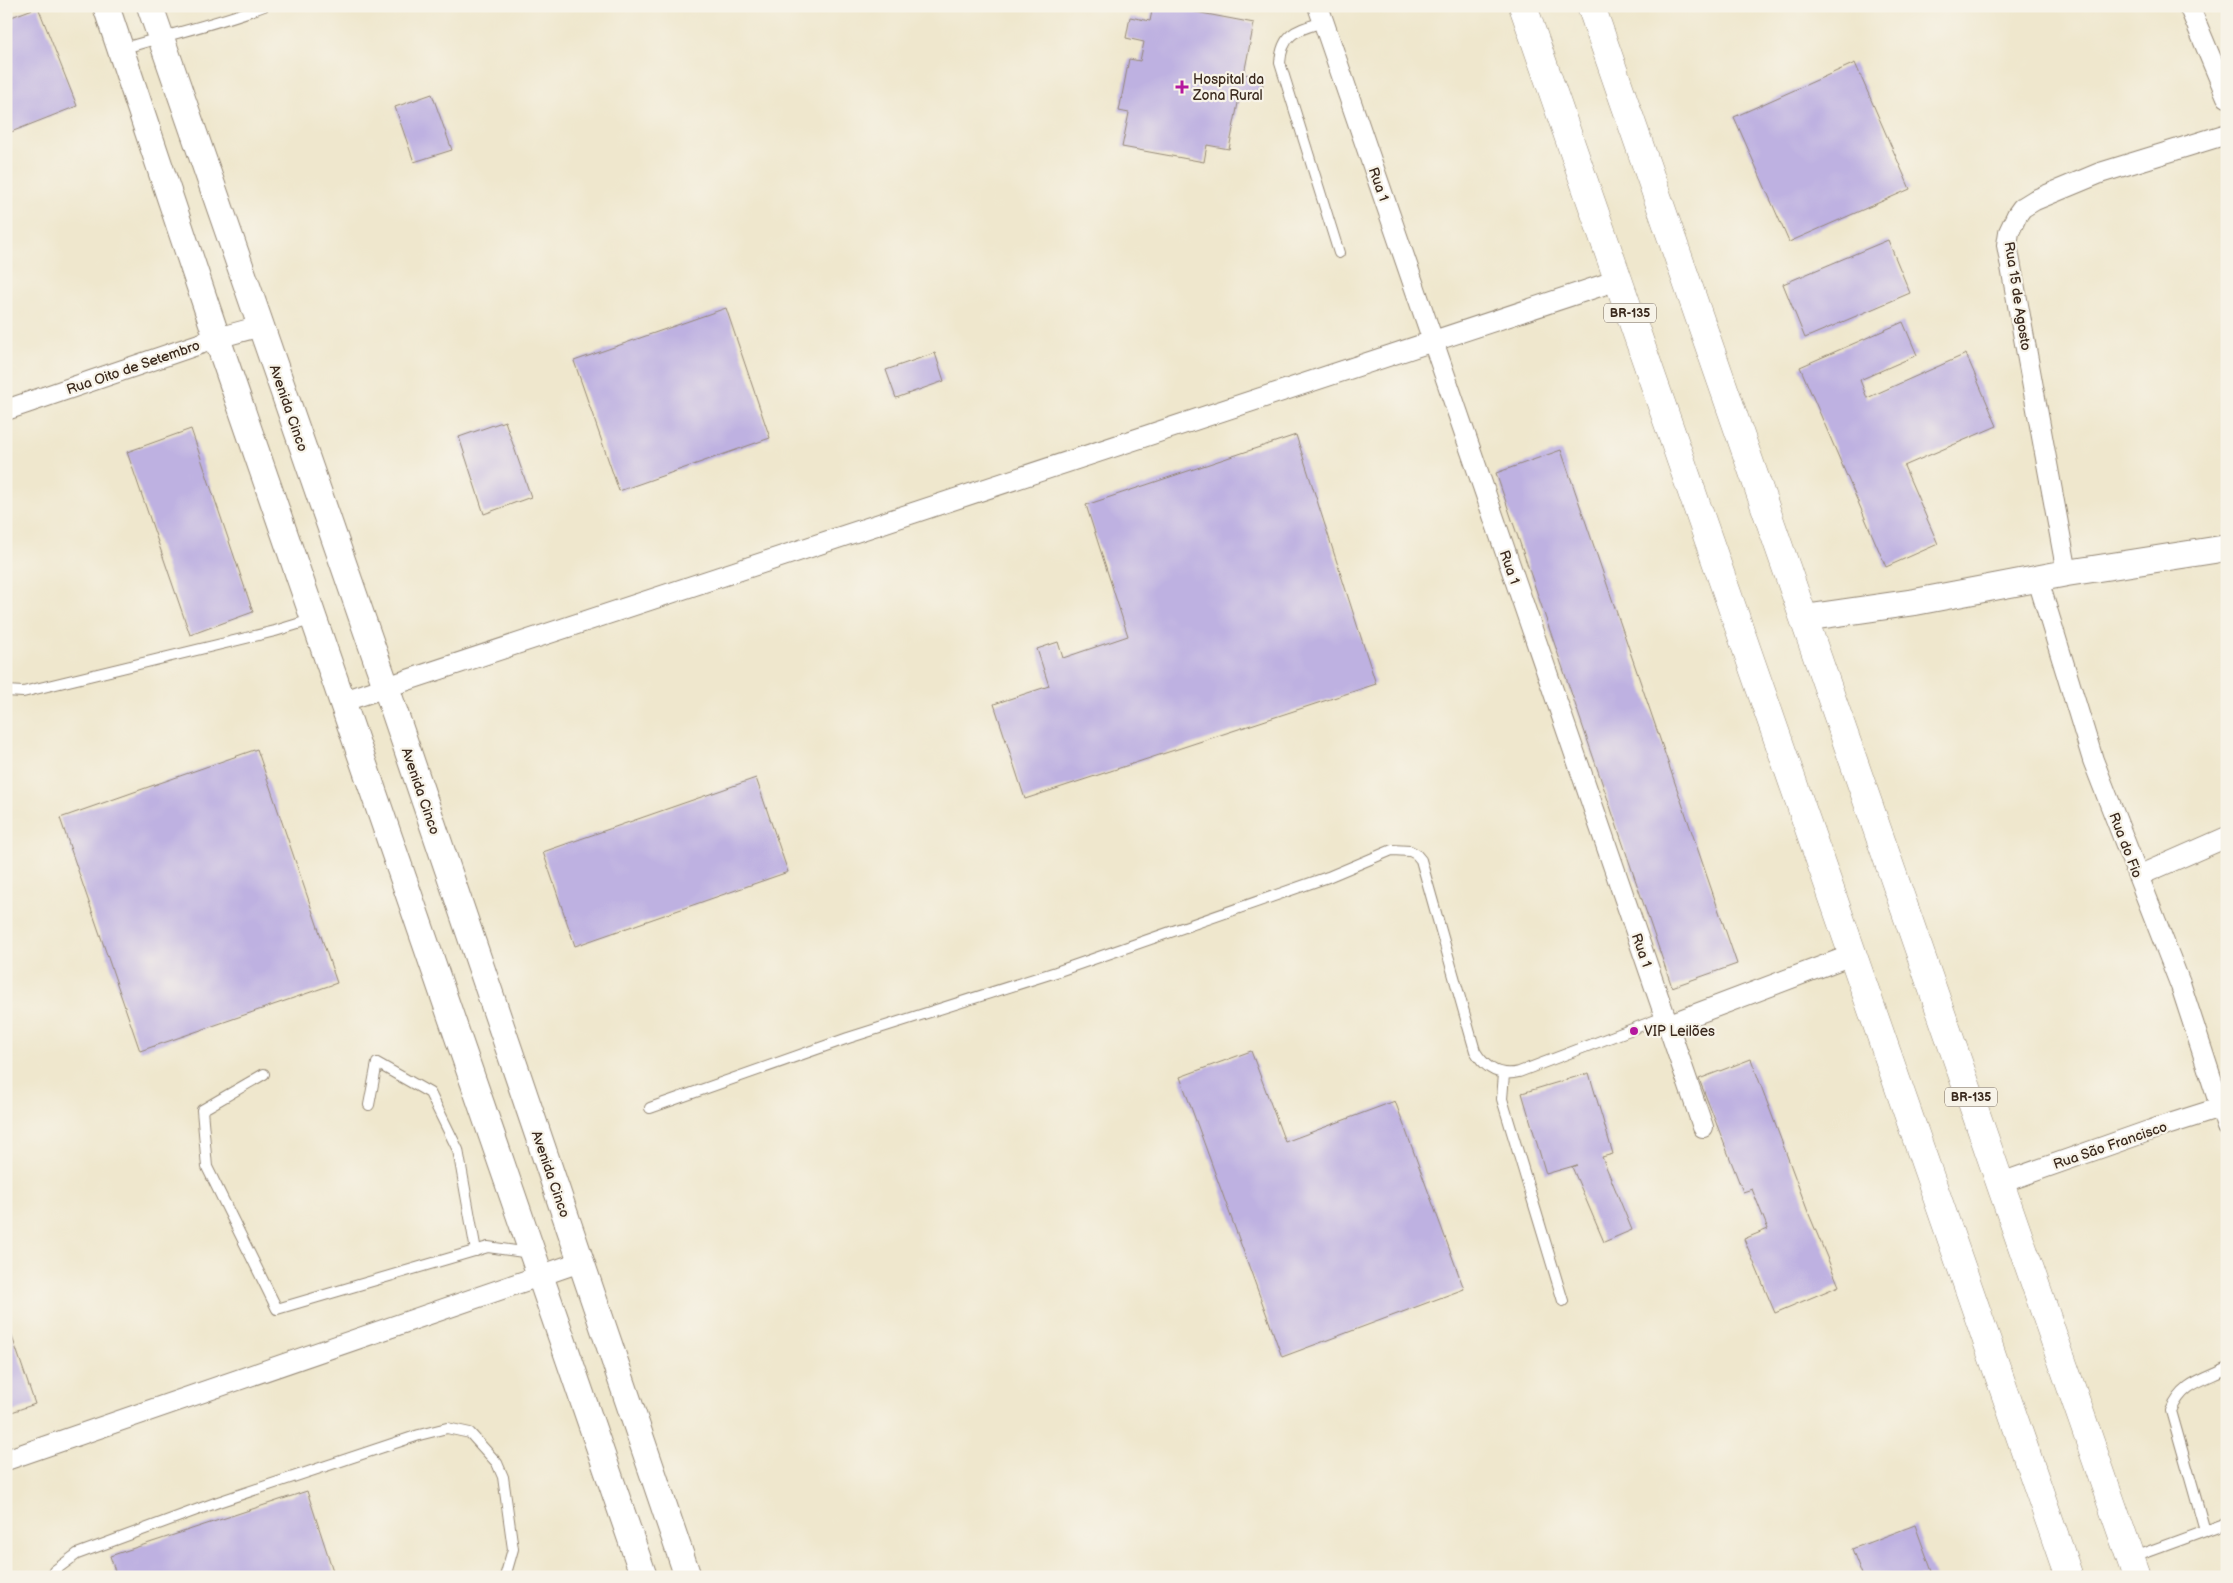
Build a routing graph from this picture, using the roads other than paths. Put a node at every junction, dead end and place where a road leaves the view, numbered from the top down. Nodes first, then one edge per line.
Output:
1 (106, 6) edge
2 (150, 6) edge
3 (264, 6) edge
4 (1523, 6) edge
5 (1591, 6) edge
6 (2189, 6) edge
7 (1320, 14) edge
8 (160, 36) junction
9 (121, 49) junction
10 (2227, 97) edge
11 (2227, 134) edge
12 (1339, 253) dead end
13 (1618, 280) junction
14 (260, 326) junction
15 (217, 338) junction
16 (1432, 341) junction
17 (6, 410) edge
18 (2227, 548) edge
19 (2067, 573) junction
20 (2038, 580) junction
21 (315, 618) junction
22 (1804, 618) junction
23 (386, 687) junction
24 (6, 691) edge
25 (344, 701) junction
26 (2227, 837) edge
27 (2138, 876) junction
28 (1852, 955) junction
29 (1666, 1021) junction
30 (264, 1074) dead end
31 (1504, 1074) junction
32 (369, 1105) dead end
33 (650, 1108) dead end
34 (2223, 1118) edge
35 (1702, 1127) dead end
36 (2001, 1184) junction
37 (476, 1251) junction
38 (580, 1262) junction
39 (536, 1264) junction
40 (1563, 1301) dead end
41 (2226, 1369) dead end
42 (6, 1460) edge
43 (2227, 1523) edge
44 (2205, 1531) junction
45 (2134, 1567) edge
46 (53, 1577) edge
47 (505, 1577) edge
48 (644, 1577) edge
49 (688, 1577) edge
50 (2069, 1577) edge

1 - 9 street
2 - 8 street, Avenida Cinco
3 - 8 lane
4 - 13 highway, BR-135
5 - 22 highway, BR-135
6 - 10 street
7 - 12 lane
7 - 16 street, Rua 1
8 - 9 lane
8 - 14 street, Avenida Cinco
9 - 15 street
11 - 19 street, Rua 15 de Agosto
13 - 16 street
13 - 28 highway, BR-135
14 - 15 street, Rua Oito de Setembro
14 - 23 street, Avenida Cinco
15 - 17 street, Rua Oito de Setembro
15 - 21 street
16 - 23 street
16 - 29 street, Rua 1
18 - 19 street
19 - 20 street
20 - 22 street
20 - 27 street, Rua do Fio
21 - 24 lane
21 - 25 street
22 - 36 highway, BR-135
23 - 25 street
23 - 38 street, Avenida Cinco
25 - 39 street
26 - 27 street
27 - 34 street, Rua do Fio
28 - 29 street
28 - 50 highway, BR-135
29 - 31 lane
29 - 35 street, Rua 1
30 - 37 lane
31 - 33 lane
31 - 40 lane
32 - 37 lane
34 - 36 street, Rua São Francisco
36 - 45 highway, BR-135
37 - 39 lane
38 - 39 street
38 - 49 street, Avenida Cinco
39 - 42 street
39 - 48 street
41 - 44 lane
43 - 44 lane
44 - 45 lane
46 - 47 lane

